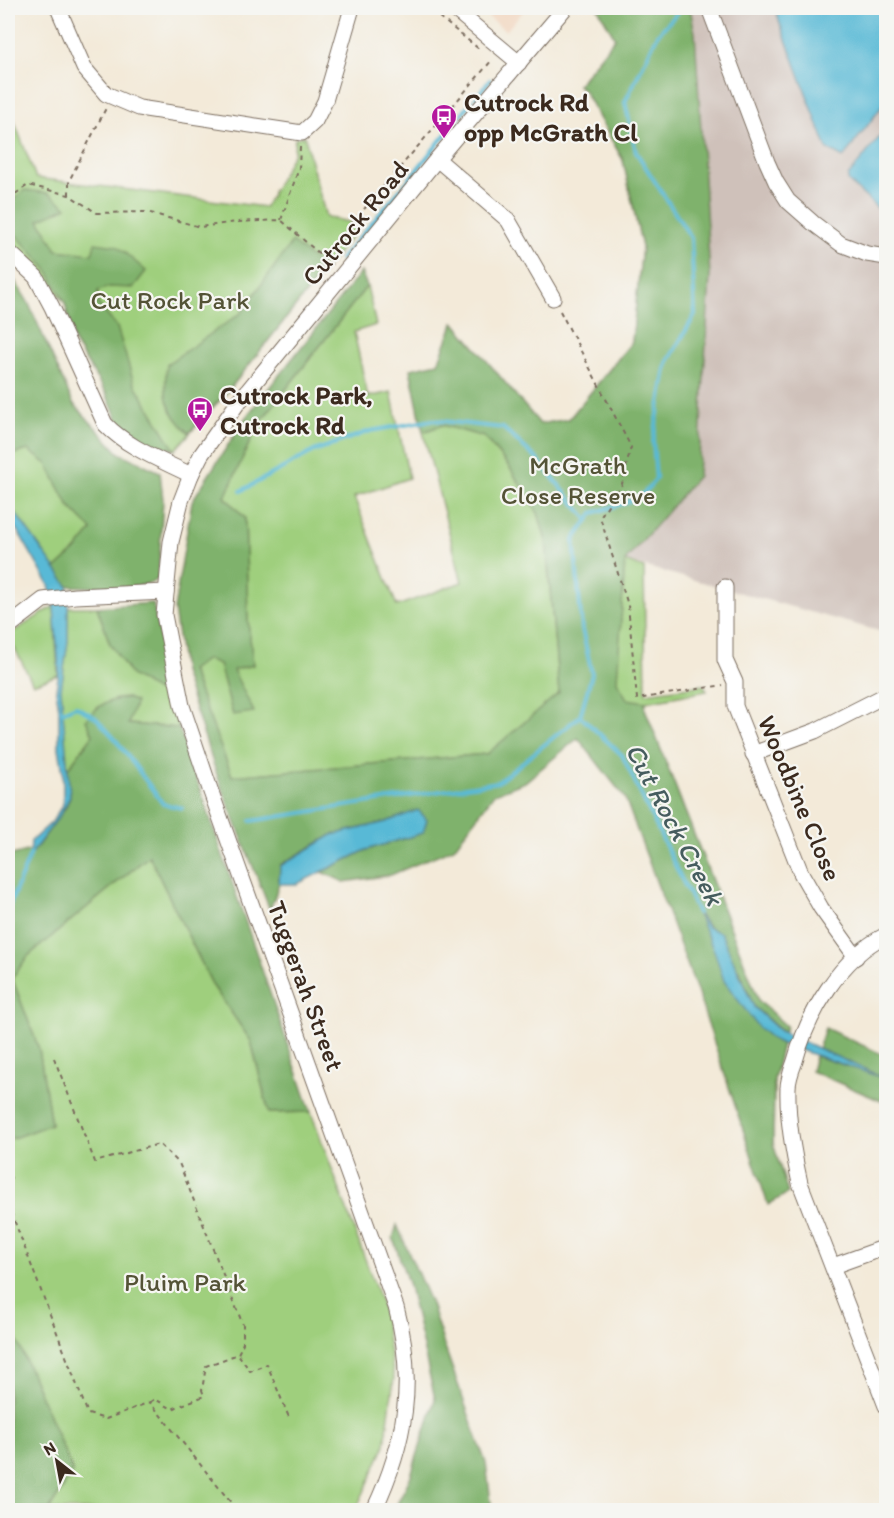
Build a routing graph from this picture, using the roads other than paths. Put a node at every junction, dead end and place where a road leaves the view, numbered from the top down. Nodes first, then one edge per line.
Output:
1 (58, 8) edge
2 (352, 8) edge
3 (453, 8) edge
4 (565, 8) edge
5 (709, 8) edge
6 (514, 69) junction
7 (437, 159) junction
8 (8, 251) edge
9 (886, 257) edge
10 (553, 298) road end
11 (191, 475) junction
12 (725, 587) dead end
13 (166, 592) junction
14 (8, 627) edge
15 (884, 696) dead end
16 (753, 754) junction
17 (886, 935) edge
18 (856, 957) junction
19 (886, 1248) edge
20 (833, 1266) junction
21 (886, 1406) edge
22 (374, 1510) edge

1 - 2 street
3 - 6 street
4 - 6 street, Cutrock Road
5 - 9 street
6 - 7 street, Cutrock Road
7 - 10 street
7 - 11 street, Cutrock Road
8 - 11 street
11 - 13 street, Tuggerah Street
12 - 16 street, Woodbine Close
13 - 14 street
13 - 22 street, Tuggerah Street
15 - 16 street
16 - 18 street, Woodbine Close
17 - 18 street
18 - 20 street
19 - 20 street
20 - 21 street

